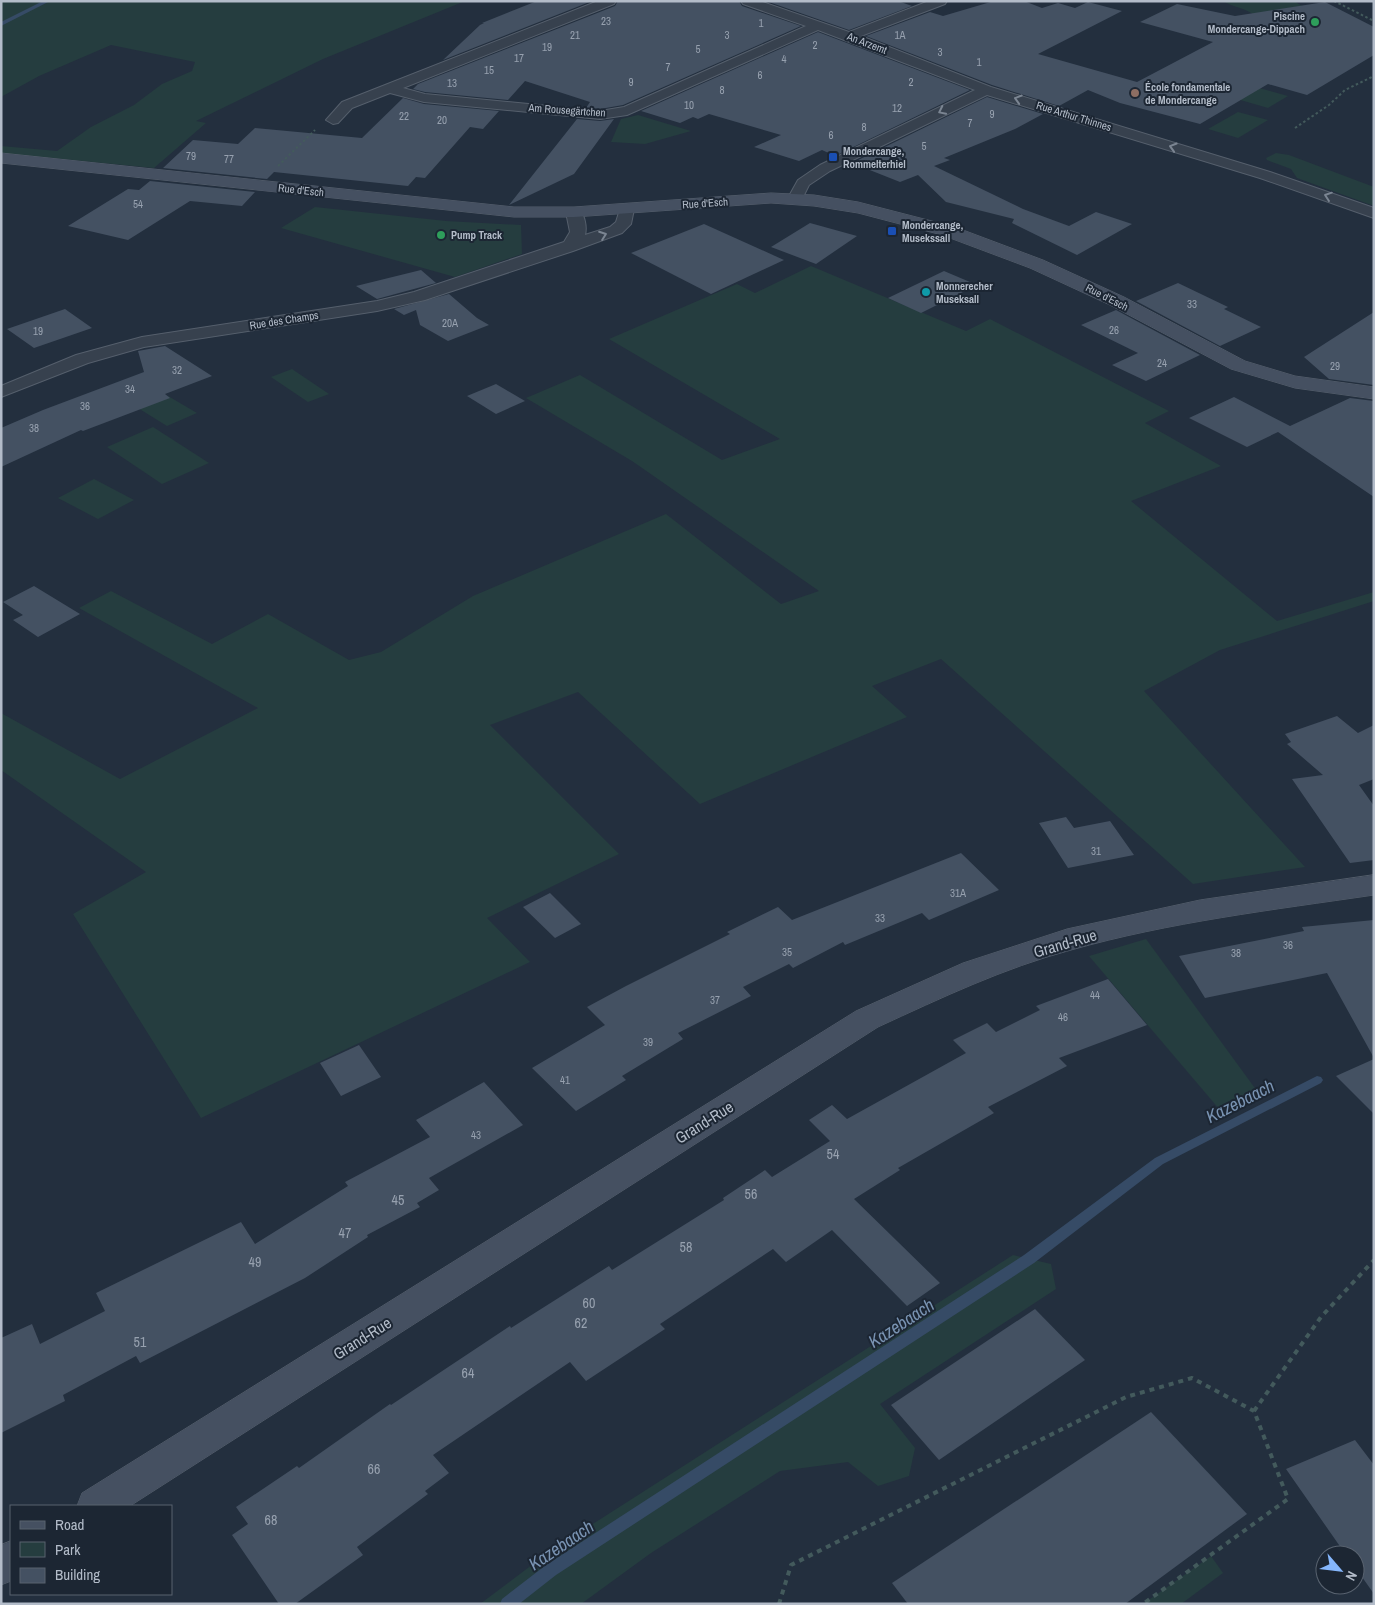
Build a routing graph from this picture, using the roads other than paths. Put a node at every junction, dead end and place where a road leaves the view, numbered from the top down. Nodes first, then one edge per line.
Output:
1 (610, 1) edge
2 (748, 1) edge
3 (941, 1) edge
4 (818, 25) junction
5 (849, 36) junction
6 (389, 88) junction
7 (986, 90) junction
8 (333, 120) road end
9 (1, 158) edge
10 (796, 198) junction
11 (626, 209) junction
12 (574, 212) junction
13 (1374, 213) edge
14 (567, 248) junction
15 (1, 392) edge
16 (1374, 393) edge
17 (1374, 885) edge
18 (98, 1505) edge

1 - 6 street
2 - 4 street, An Arzemt
3 - 5 street
4 - 5 street, An Arzemt
4 - 6 street, Am Rousegärtchen
5 - 7 street, An Arzemt
6 - 8 street
7 -> 10 street
13 -> 7 street, Rue Arthur Thinnes
9 - 12 main road, Rue d'Esch
10 - 11 main road, Rue d'Esch
10 - 16 main road, Rue d'Esch
11 - 12 main road, Rue d'Esch
14 -> 11 street, Rue des Champs
12 - 14 street
14 - 15 street, Rue des Champs
17 - 18 main road, Grand-Rue

